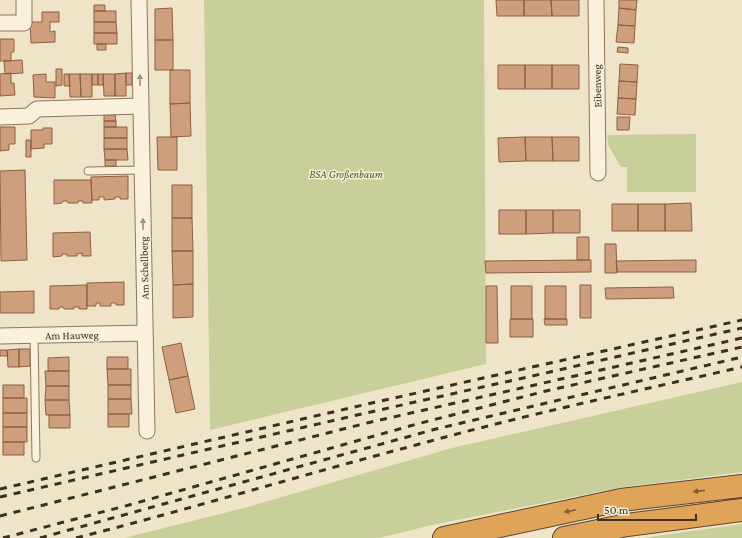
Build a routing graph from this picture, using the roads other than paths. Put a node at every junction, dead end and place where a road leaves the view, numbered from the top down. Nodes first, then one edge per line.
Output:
1 (24, 0) edge
2 (139, 0) edge
3 (596, 0) edge
4 (0, 23) edge
5 (141, 106) junction
6 (0, 117) edge
7 (142, 170) junction
8 (88, 171) dead end
9 (598, 173) dead end
10 (145, 333) junction
11 (34, 335) junction
12 (0, 336) edge
13 (146, 431) dead end
14 (36, 458) dead end
15 (742, 486) edge
16 (742, 510) edge
17 (444, 538) edge
18 (564, 538) edge

1 - 4 street
5 -> 2 street, Am Schellberg
3 - 9 street, Eibenweg
5 - 6 street
5 - 7 street, Am Schellberg
7 - 8 lane
10 -> 7 street, Am Schellberg
10 - 11 street, Am Hauweg
10 - 13 street, Am Schellberg
11 - 12 street, Am Hauweg
11 - 14 lane
15 -> 17 highway
16 - 18 highway

